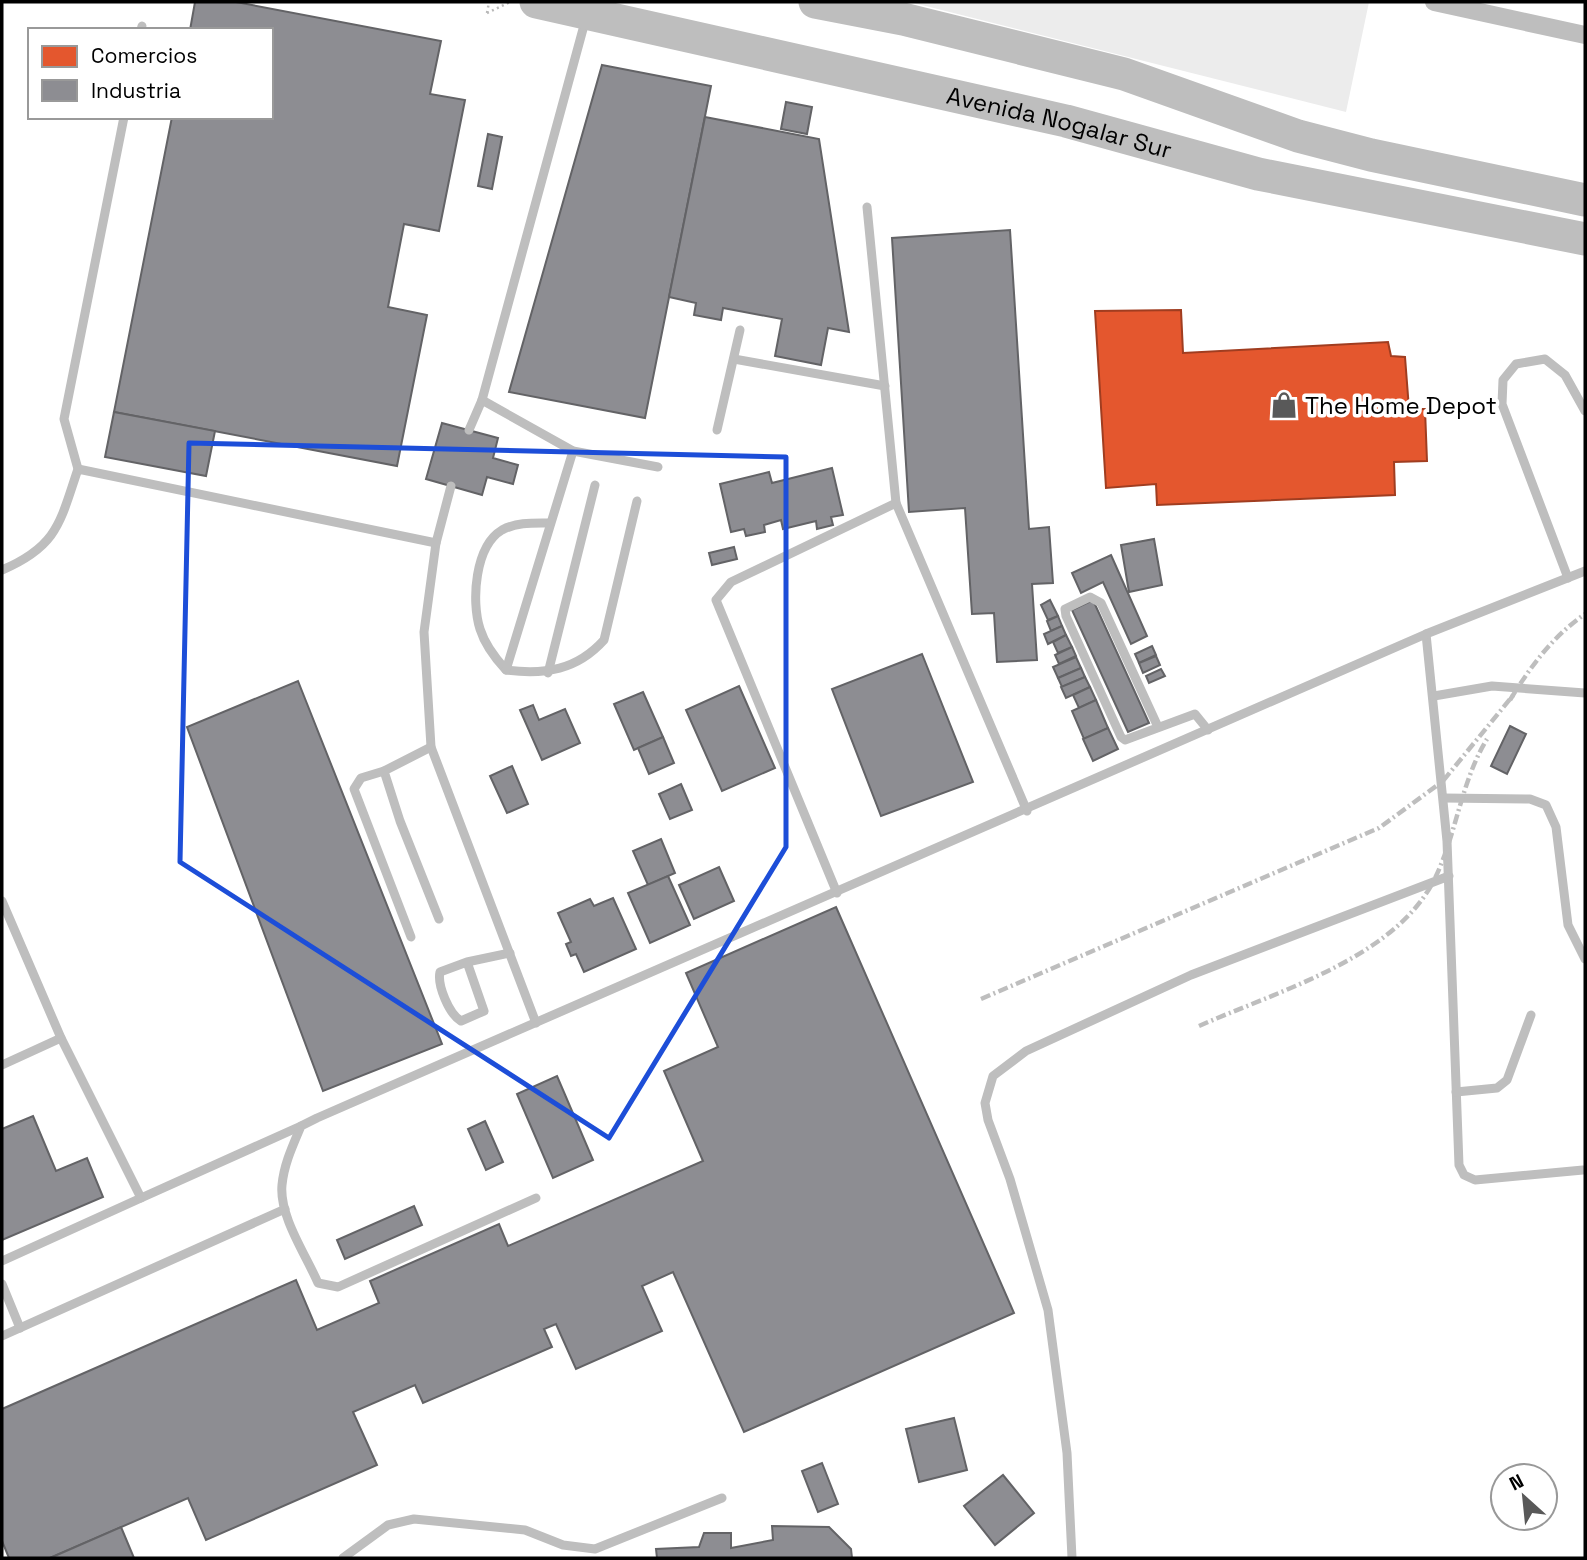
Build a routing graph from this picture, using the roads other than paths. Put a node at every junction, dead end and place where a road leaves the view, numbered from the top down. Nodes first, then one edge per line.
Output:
1 (536, 2) edge
2 (815, 2) edge
3 (1434, 2) edge
4 (587, 13) junction
5 (1585, 35) edge
6 (1248, 116) junction
7 (124, 119) edge
8 (1258, 174) junction
9 (1585, 177) edge
10 (1585, 200) edge
11 (867, 206) dead end
12 (1585, 239) edge
13 (1585, 262) edge
14 (740, 330) dead end
15 (734, 359) junction
16 (885, 386) junction
17 (482, 400) junction
18 (1585, 411) edge
19 (469, 430) dead end
20 (717, 430) dead end
21 (573, 451) junction
22 (658, 467) dead end
23 (78, 469) junction
24 (595, 485) dead end
25 (451, 486) dead end
26 (637, 501) dead end
27 (896, 503) junction
28 (550, 523) junction
29 (436, 543) junction
30 (2, 570) edge
31 (1585, 571) edge
32 (1568, 578) junction
33 (1426, 634) junction
34 (506, 670) junction
35 (548, 673) junction
36 (1585, 693) edge
37 (1434, 696) junction
38 (1158, 727) junction
39 (1208, 730) junction
40 (431, 747) junction
41 (384, 771) junction
42 (1444, 798) junction
43 (1027, 811) junction
44 (1449, 876) junction
45 (838, 893) junction
46 (2, 901) edge
47 (439, 919) dead end
48 (411, 937) dead end
49 (510, 953) junction
50 (1585, 959) edge
51 (467, 962) junction
52 (1531, 1015) dead end
53 (536, 1023) junction
54 (61, 1038) junction
55 (2, 1065) edge
56 (1456, 1092) junction
57 (301, 1126) junction
58 (1583, 1170) dead end
59 (141, 1198) junction
60 (536, 1198) dead end
61 (285, 1209) junction
62 (2, 1261) edge
63 (2, 1284) edge
64 (20, 1328) junction
65 (2, 1336) edge
66 (722, 1498) dead end
67 (342, 1558) edge
68 (1072, 1558) edge

1 - 4 highway, Avenida Nogalar Sur
2 - 6 highway
3 - 5 street
4 - 8 highway, Avenida Nogalar Sur
4 - 17 lane
6 - 9 highway
6 - 10 highway
7 - 23 lane
8 - 12 highway, Avenida Nogalar Sur
8 - 13 highway
11 - 16 lane
14 - 15 lane
15 - 16 lane
15 - 20 lane
16 - 27 lane
17 - 19 lane
17 - 21 lane
18 - 32 lane
21 - 22 lane
21 - 28 lane
23 - 29 lane
23 - 30 lane
24 - 35 lane
25 - 29 lane
26 - 35 lane
27 - 43 lane
27 - 45 lane
28 - 34 lane
28 - 34 lane
29 - 40 lane
31 - 32 lane
32 - 33 lane
33 - 37 lane
33 - 39 lane
34 - 35 lane
36 - 37 lane
37 - 42 lane
38 - 38 lane
38 - 39 lane
39 - 43 lane
40 - 41 lane
40 - 49 lane
41 - 47 lane
41 - 48 lane
42 - 44 lane
42 - 50 lane
43 - 45 lane
44 - 56 lane
44 - 68 lane
45 - 53 lane
46 - 54 lane
49 - 51 lane
49 - 53 lane
51 - 51 lane
52 - 56 lane
53 - 57 lane
54 - 55 lane
54 - 59 lane
56 - 58 lane
57 - 59 lane
57 - 61 lane
59 - 62 lane
60 - 61 lane
61 - 64 lane
63 - 64 lane
64 - 65 lane
66 - 67 lane

